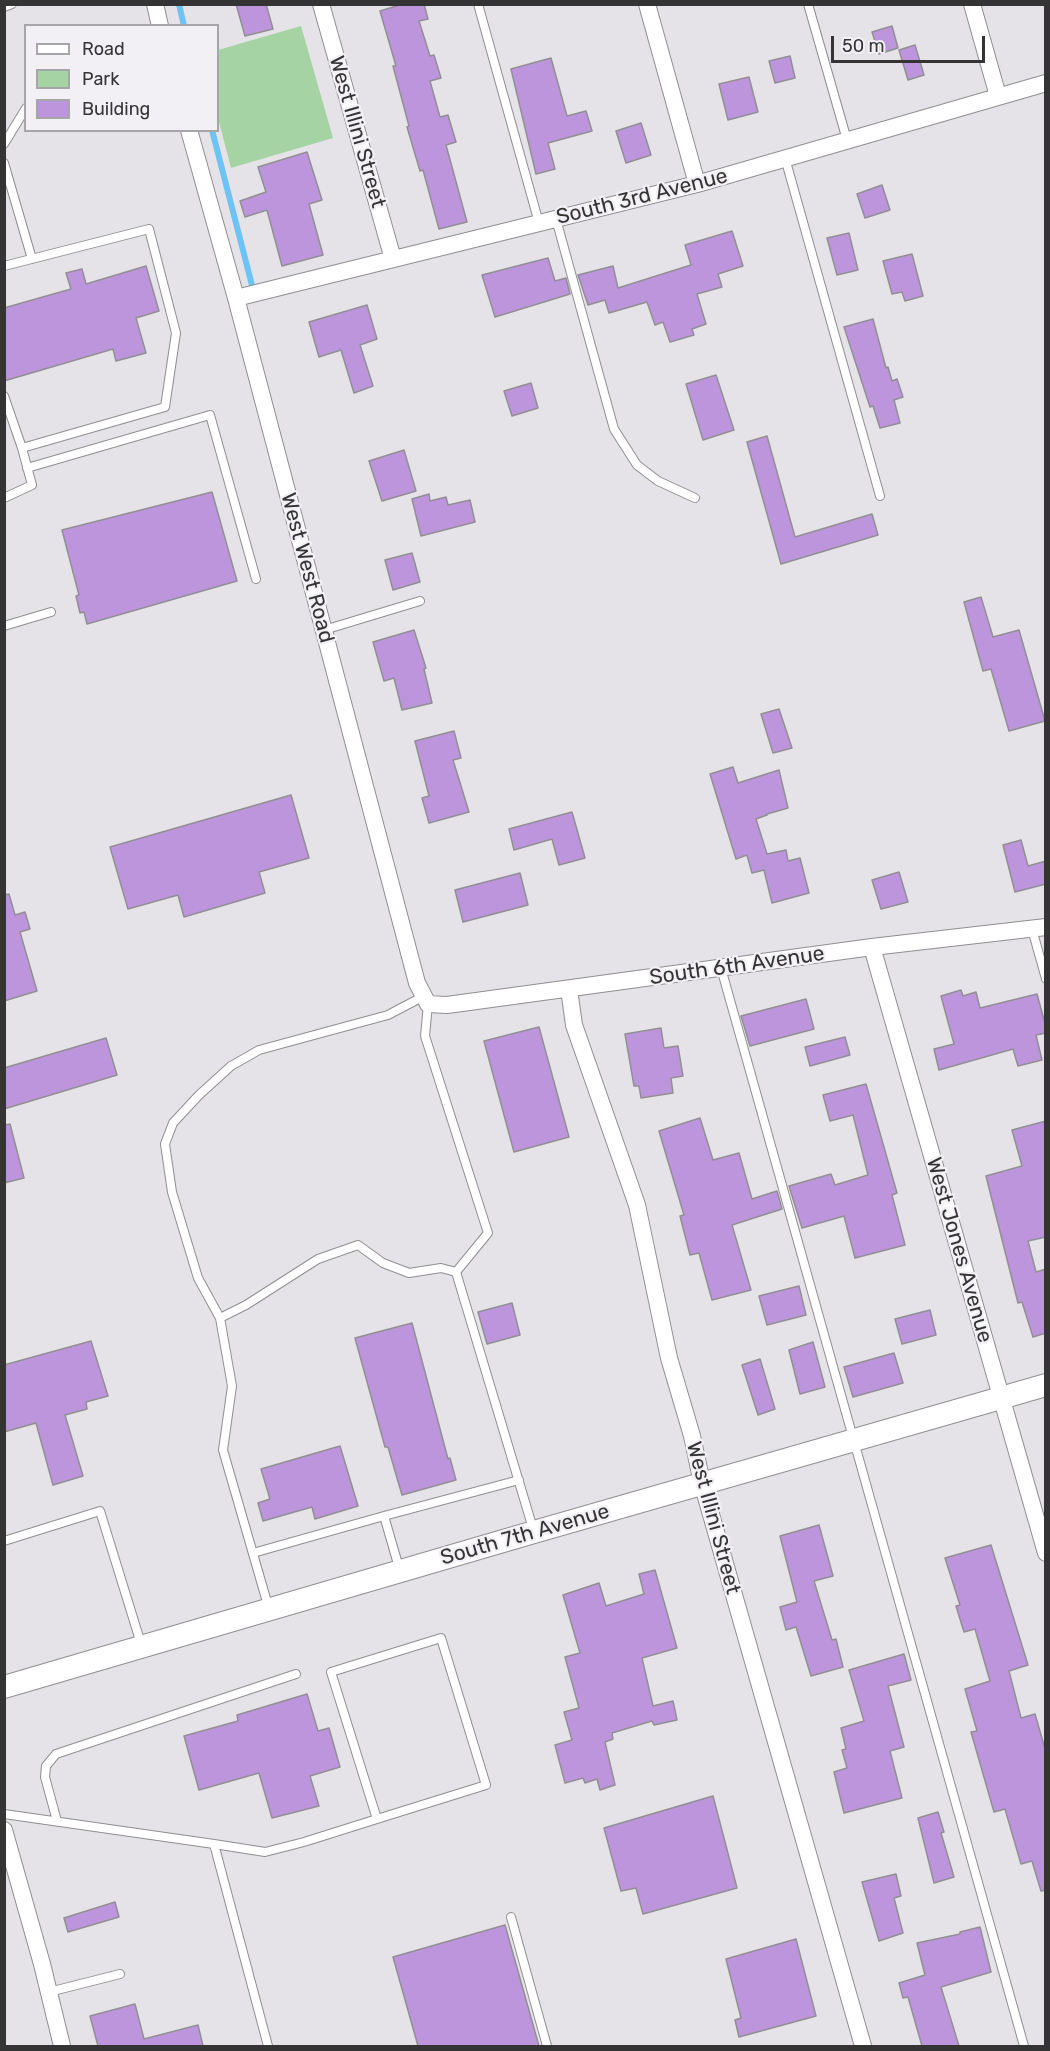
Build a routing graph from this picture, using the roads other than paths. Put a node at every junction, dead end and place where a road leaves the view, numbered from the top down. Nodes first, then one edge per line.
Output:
1 (12, 4) edge
2 (154, 4) edge
3 (321, 4) edge
4 (478, 4) edge
5 (647, 4) edge
6 (808, 4) edge
7 (972, 4) edge
8 (4, 7) edge
9 (159, 24) edge
10 (1046, 83) edge
11 (998, 96) junction
12 (24, 111) edge
13 (190, 132) edge
14 (847, 140) junction
15 (4, 144) edge
16 (785, 158) junction
17 (4, 163) edge
18 (697, 184) junction
19 (556, 219) junction
20 (538, 224) junction
21 (32, 259) junction
22 (393, 259) junction
23 (4, 266) edge
24 (236, 298) junction
25 (4, 396) edge
26 (22, 448) junction
27 (27, 468) junction
28 (880, 496) dead end
29 (4, 498) edge
30 (694, 498) dead end
31 (256, 579) dead end
32 (420, 601) dead end
33 (51, 612) dead end
34 (4, 626) edge
35 (324, 630) junction
36 (1039, 928) edge
37 (872, 947) junction
38 (721, 968) junction
39 (1046, 979) edge
40 (569, 989) junction
41 (426, 1000) junction
42 (456, 1272) junction
43 (220, 1318) junction
44 (1046, 1384) edge
45 (1002, 1397) junction
46 (852, 1440) junction
47 (519, 1480) junction
48 (702, 1483) junction
49 (384, 1516) junction
50 (534, 1532) junction
51 (4, 1541) edge
52 (253, 1552) junction
53 (1046, 1552) edge
54 (400, 1571) junction
55 (269, 1610) junction
56 (142, 1647) junction
57 (296, 1674) dead end
58 (4, 1688) edge
59 (4, 1814) edge
60 (377, 1819) junction
61 (57, 1821) junction
62 (4, 1830) edge
63 (214, 1844) junction
64 (511, 1917) dead end
65 (120, 1974) dead end
66 (49, 1992) junction
67 (62, 2046) edge
68 (268, 2046) edge
69 (547, 2046) edge
70 (861, 2046) edge
71 (1024, 2046) edge

1 - 8 lane
2 - 9 street
3 - 22 street, West Illini Street
4 - 20 lane
5 - 18 street
6 - 14 lane
7 - 11 street
10 - 11 street, South 3rd Avenue
11 - 14 street, South 3rd Avenue
12 - 15 lane
13 - 24 street, West West Road
14 - 16 street, South 3rd Avenue
16 - 18 street, South 3rd Avenue
16 - 28 lane
17 - 21 lane
18 - 19 street, South 3rd Avenue
19 - 20 street, South 3rd Avenue
19 - 30 lane
20 - 22 street, South 3rd Avenue
21 - 23 lane
21 - 26 lane
22 - 24 street, South 3rd Avenue
24 - 35 street, West West Road
25 - 26 lane
26 - 27 lane
27 - 29 lane
27 - 31 lane
32 - 35 lane
33 - 34 lane
35 - 41 street, West West Road
36 - 37 street, South 6th Avenue
36 - 39 lane
37 - 38 street, South 6th Avenue
37 - 45 street, West Jones Avenue
38 - 40 street, South 6th Avenue
38 - 46 lane
40 - 41 street, South 6th Avenue
40 - 48 street, West Illini Street
41 - 42 lane
41 - 43 lane
42 - 43 lane
42 - 47 lane
43 - 52 lane
44 - 45 main road, South 7th Avenue
45 - 46 main road, South 7th Avenue
45 - 53 street, West Jones Avenue
46 - 48 main road, South 7th Avenue
46 - 71 lane
47 - 49 lane
47 - 50 lane
48 - 50 main road, South 7th Avenue
48 - 70 street, West Illini Street
49 - 52 lane
49 - 54 lane
50 - 54 main road, South 7th Avenue
51 - 56 lane
52 - 55 lane
54 - 55 main road, South 7th Avenue
55 - 56 main road, South 7th Avenue
56 - 58 main road, South 7th Avenue
57 - 61 lane
59 - 61 lane
60 - 60 lane
60 - 63 lane
61 - 63 lane
62 - 66 street
63 - 68 lane
64 - 69 lane
65 - 66 lane
66 - 67 street

